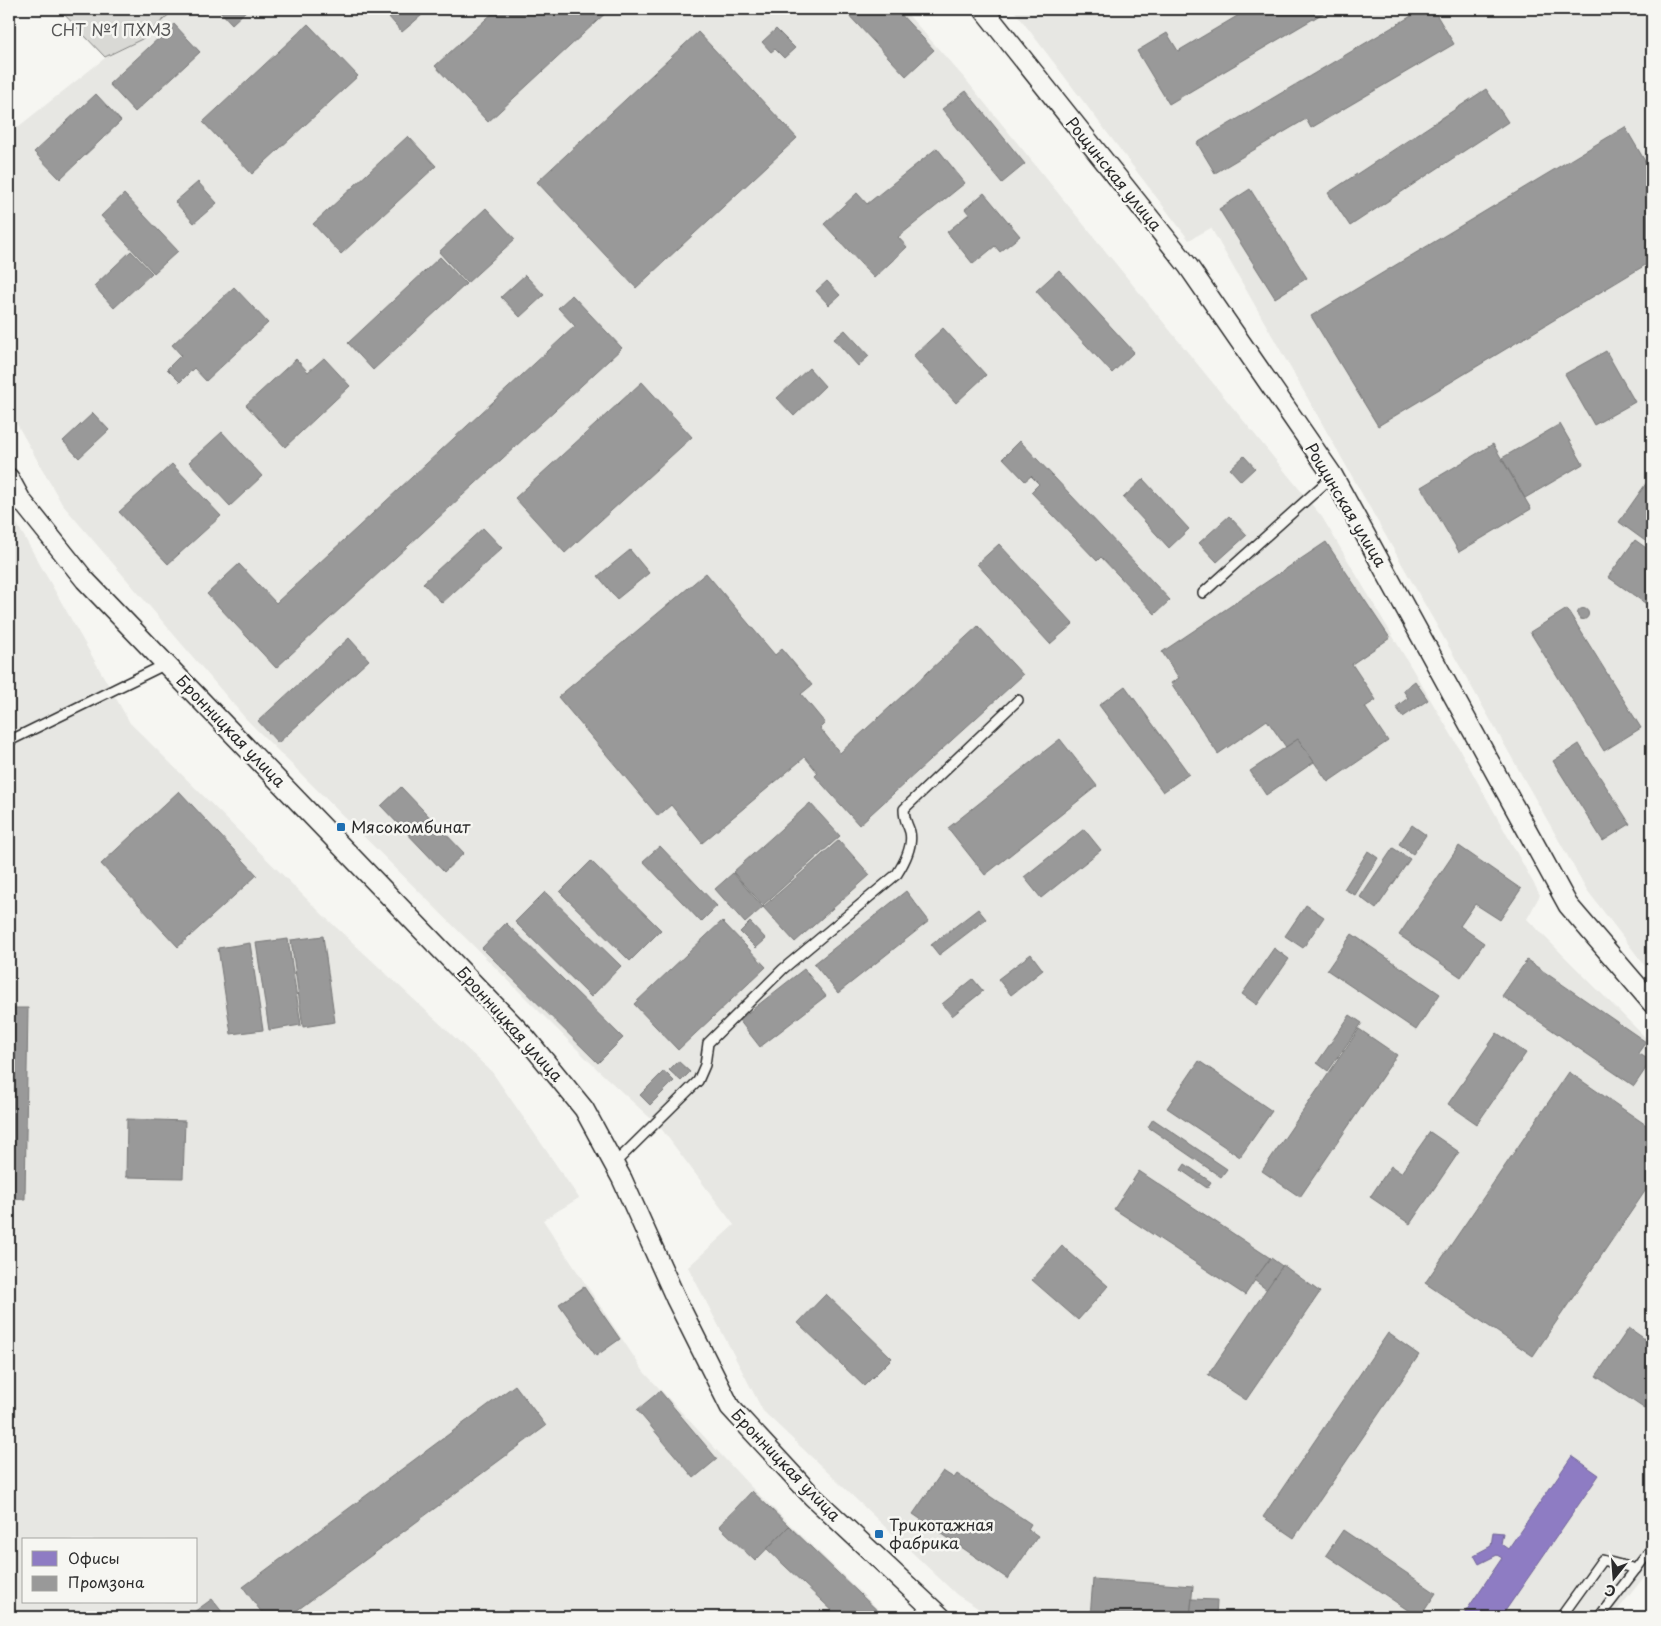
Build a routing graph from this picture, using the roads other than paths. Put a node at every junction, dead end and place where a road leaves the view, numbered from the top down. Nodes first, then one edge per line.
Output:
1 (983, 9) edge
2 (1333, 476) junction
3 (9, 478) edge
4 (1203, 593) dead end
5 (166, 664) junction
6 (1018, 700) dead end
7 (9, 742) edge
8 (1652, 1003) edge
9 (614, 1164) junction
10 (1652, 1548) edge
11 (1636, 1569) junction
12 (941, 1617) edge
13 (1561, 1617) edge
14 (1599, 1617) edge

1 - 2 street, Рощинская улица
2 - 4 lane
2 - 8 street, Рощинская улица
3 - 5 street, Бронницкая улица
5 - 7 lane
5 - 9 street, Бронницкая улица
6 - 9 lane
9 - 12 street, Бронницкая улица
10 - 11 lane
11 - 13 lane
11 - 14 lane

